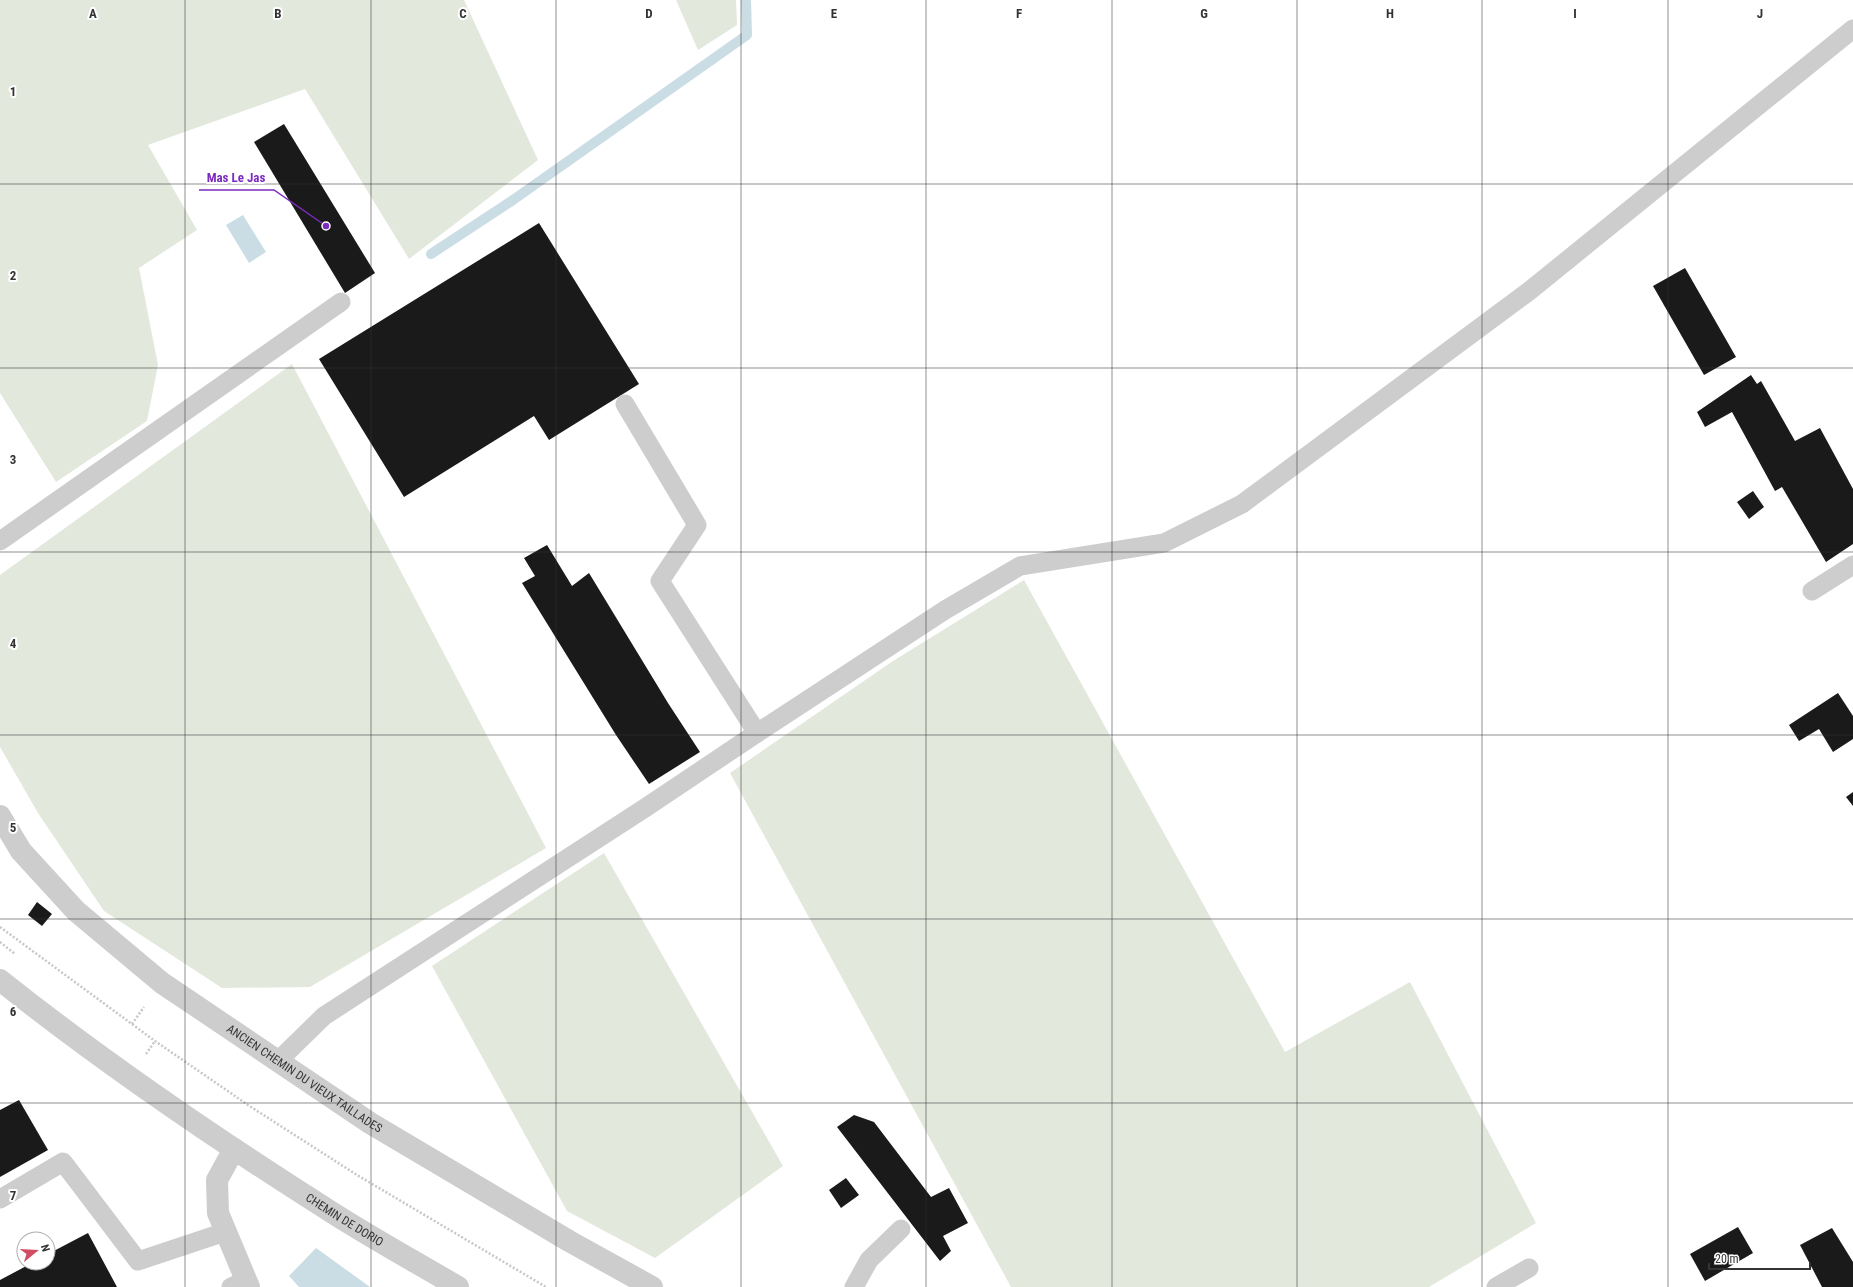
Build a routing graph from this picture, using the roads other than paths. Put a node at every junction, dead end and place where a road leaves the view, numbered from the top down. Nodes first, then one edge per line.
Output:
1 (1853, 30) edge
2 (341, 302) dead end
3 (625, 404) dead end
4 (0, 540) edge
5 (1853, 565) edge
6 (1812, 591) dead end
7 (757, 733) junction
8 (0, 816) edge
9 (0, 980) edge
10 (278, 1061) junction
11 (234, 1149) junction
12 (0, 1199) edge
13 (900, 1229) dead end
14 (225, 1232) junction
15 (1529, 1268) dead end
16 (242, 1285) edge
17 (458, 1287) edge
18 (652, 1287) edge
19 (854, 1287) edge
20 (1496, 1287) edge

1 - 7 lane
2 - 4 lane
3 - 7 lane
5 - 6 lane
7 - 10 lane
8 - 10 street, ANCIEN CHEMIN DU VIEUX TAILLADES
9 - 11 street, CHEMIN DE DORIO
10 - 18 street, ANCIEN CHEMIN DU VIEUX TAILLADES
11 - 14 street
11 - 17 street, CHEMIN DE DORIO
12 - 14 lane
13 - 19 lane
14 - 16 street
15 - 20 lane

